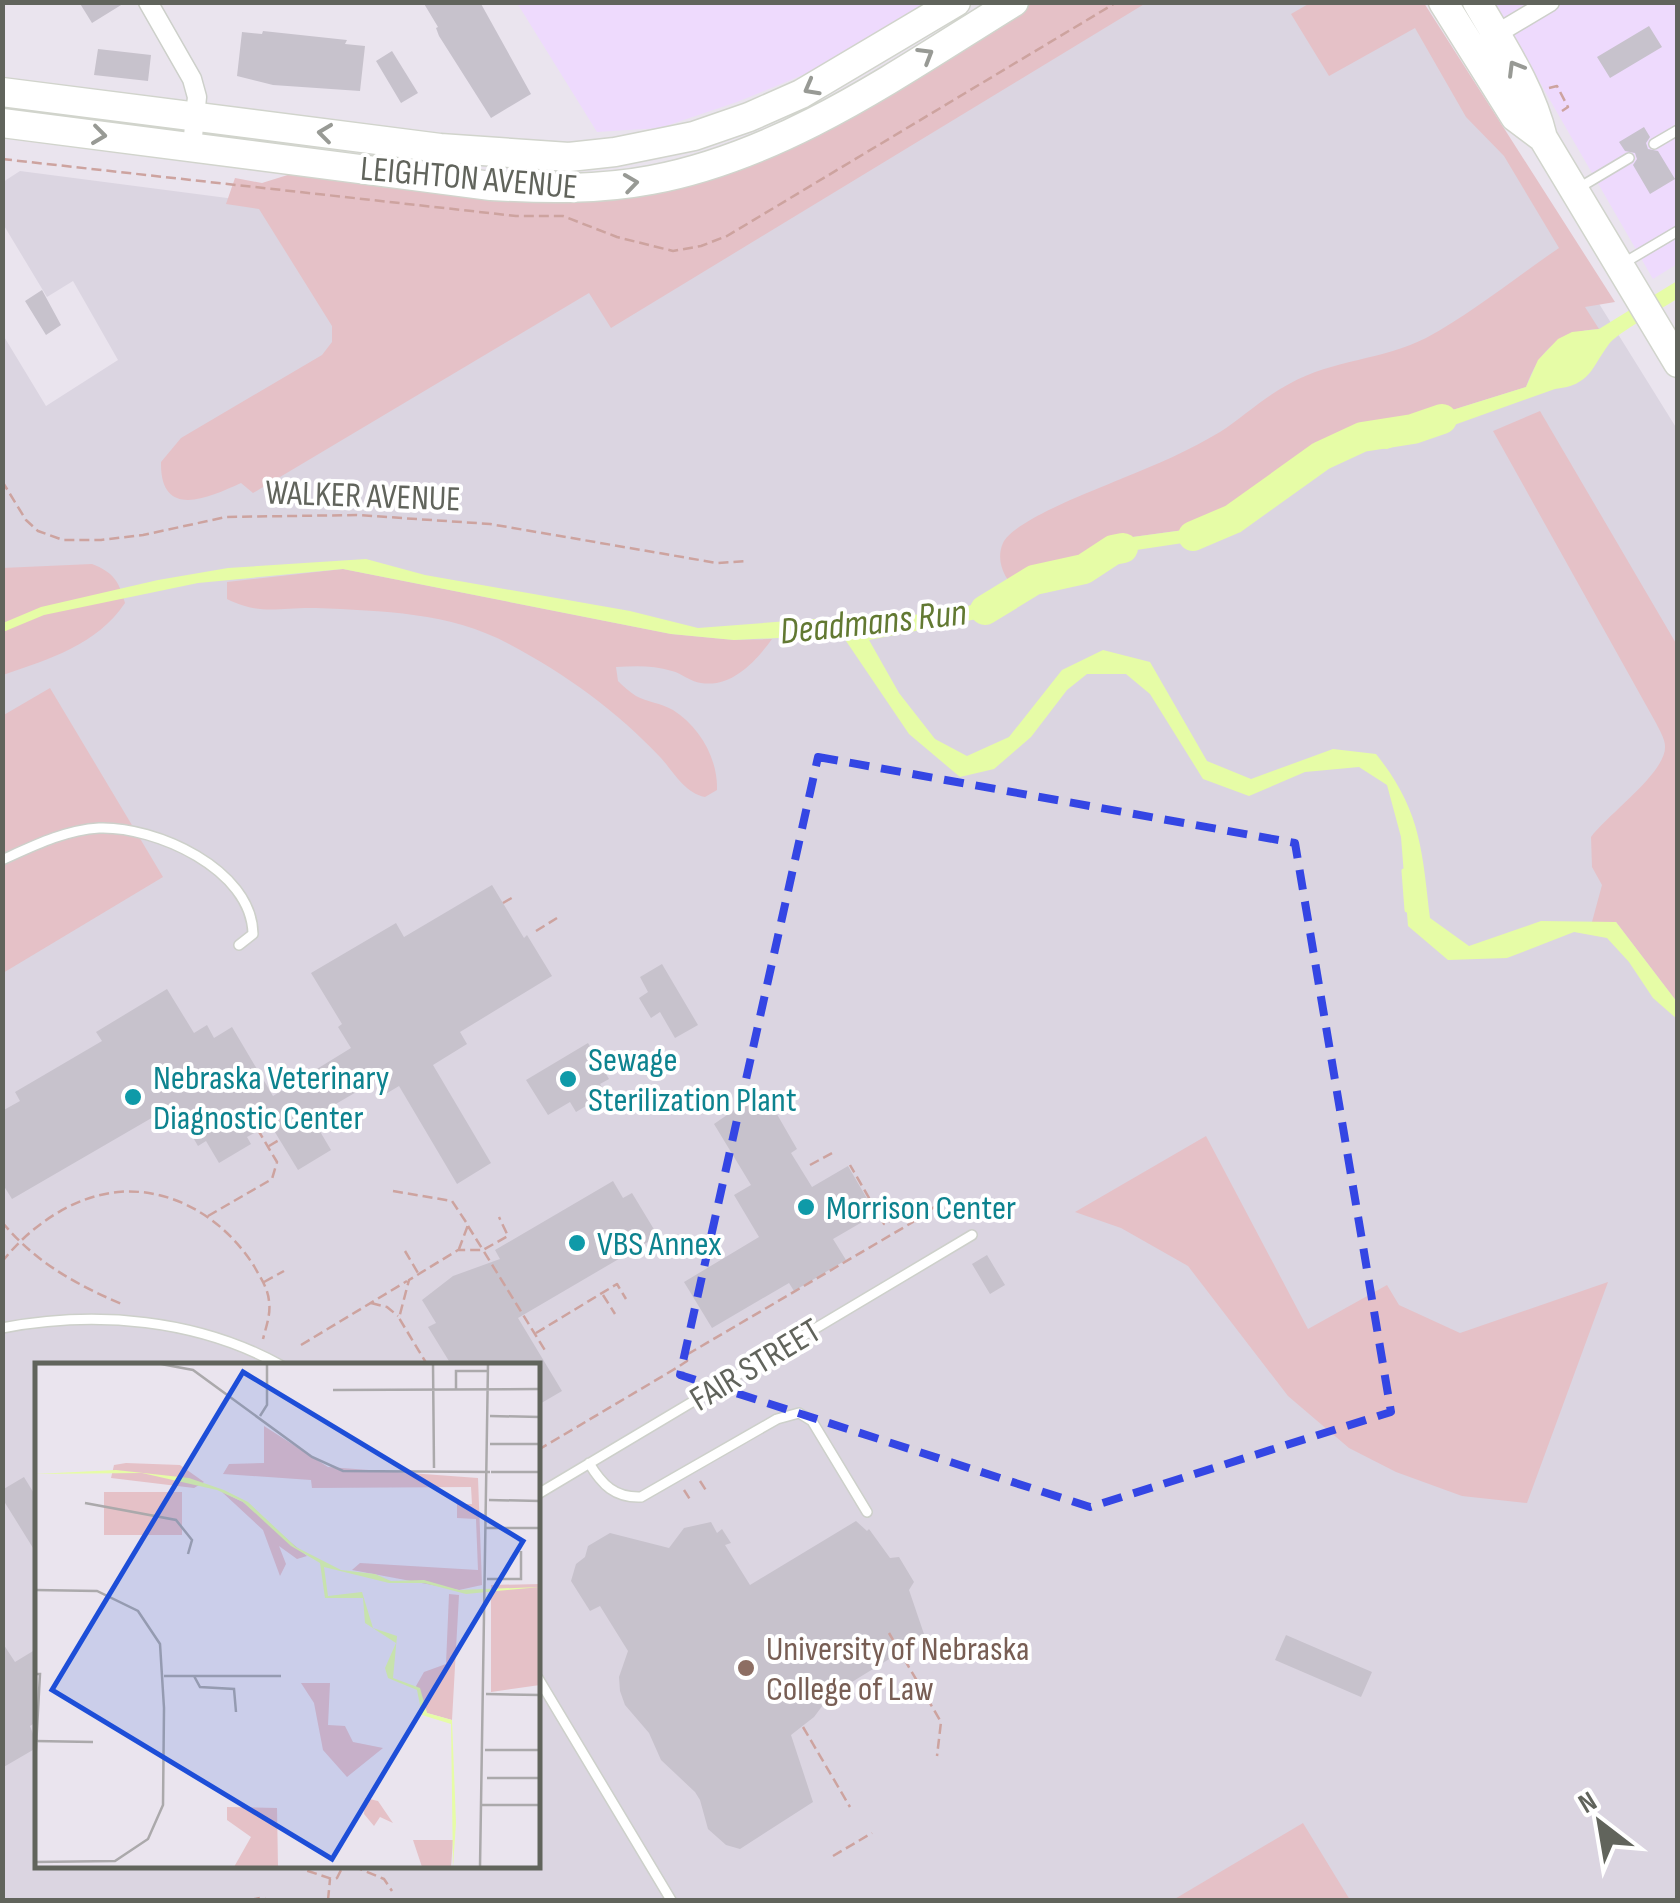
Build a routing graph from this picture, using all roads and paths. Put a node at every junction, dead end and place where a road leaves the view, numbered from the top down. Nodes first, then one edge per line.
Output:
1 (148, 2) edge
2 (956, 2) edge
3 (1014, 2) edge
4 (1443, 2) edge
5 (1477, 2) edge
6 (1550, 2) edge
7 (1496, 34) junction
8 (1471, 50) junction
9 (2, 92) edge
10 (1544, 95) dead end
11 (196, 116) junction
12 (2, 122) edge
13 (1549, 126) junction
14 (1678, 130) edge
15 (1654, 144) dead end
16 (192, 146) junction
17 (1629, 158) dead end
18 (1574, 190) junction
19 (1678, 232) edge
20 (1627, 278) junction
21 (1678, 363) edge
22 (2, 481) edge
23 (748, 562) dead end
24 (2, 860) edge
25 (514, 896) dead end
26 (503, 902) dead end
27 (557, 918) dead end
28 (536, 932) dead end
29 (239, 945) dead end
30 (258, 1130) dead end
31 (280, 1140) dead end
32 (268, 1147) junction
33 (834, 1152) dead end
34 (850, 1165) dead end
35 (810, 1166) dead end
36 (392, 1190) dead end
37 (946, 1200) dead end
38 (207, 1217) junction
39 (498, 1217) dead end
40 (2, 1222) edge
41 (913, 1222) junction
42 (468, 1226) junction
43 (972, 1235) dead end
44 (20, 1242) junction
45 (458, 1250) junction
46 (483, 1250) junction
47 (405, 1251) dead end
48 (2, 1262) edge
49 (284, 1271) dead end
50 (419, 1274) junction
51 (409, 1280) junction
52 (263, 1282) junction
53 (602, 1293) junction
54 (626, 1299) dead end
55 (371, 1303) junction
56 (124, 1305) dead end
57 (615, 1314) dead end
58 (399, 1318) junction
59 (2, 1328) edge
60 (534, 1334) junction
61 (263, 1339) dead end
62 (301, 1345) dead end
63 (546, 1352) dead end
64 (275, 1363) edge
65 (426, 1363) edge
66 (540, 1449) edge
67 (589, 1463) junction
68 (540, 1493) edge
69 (867, 1512) dead end
70 (888, 1633) dead end
71 (540, 1681) edge
72 (802, 1726) dead end
73 (937, 1756) dead end
74 (850, 1808) dead end
75 (872, 1833) dead end
76 (832, 1856) dead end
77 (299, 1868) edge
78 (342, 1868) edge
79 (357, 1868) edge
80 (330, 1879) junction
81 (392, 1891) dead end
82 (250, 1900) edge
83 (271, 1900) edge
84 (328, 1900) edge
85 (671, 1900) edge

1 - 11 street
2 -> 11 main road, LEIGHTON AVENUE
16 -> 3 main road, LEIGHTON AVENUE
4 - 8 main road
5 - 7 main road
6 - 7 street
7 - 8 street
13 -> 7 main road
8 - 13 main road
9 - 11 main road, LEIGHTON AVENUE
10 - 13 path
11 - 16 street
12 -> 16 main road, LEIGHTON AVENUE
13 - 18 main road
14 - 15 lane
17 - 18 lane
18 - 20 main road
19 - 20 lane
20 - 21 main road
22 - 23 path, WALKER AVENUE
24 - 29 lane
25 - 26 path
27 - 28 path
30 - 32 path
31 - 32 path
32 - 38 path
33 - 35 path
34 - 41 path
36 - 42 path
37 - 41 path
38 - 44 path
38 - 52 path
39 - 46 path
40 - 44 path
41 - 66 path
42 - 45 path
42 - 46 path
43 - 67 lane, FAIR STREET
44 - 48 path
44 - 56 path
45 - 46 path
45 - 50 path
46 - 60 path
47 - 50 path
49 - 52 path
50 - 51 path
51 - 55 path
51 - 58 path
52 - 61 path
53 - 54 path
53 - 57 path
53 - 60 path
55 - 58 path
55 - 62 path
58 - 65 path
59 - 64 lane
60 - 63 path
67 - 68 lane, FAIR STREET
67 - 69 lane
70 - 73 path
71 - 85 lane
72 - 74 path
75 - 76 path
77 - 80 path
78 - 80 path
79 - 81 path
80 - 84 path
82 - 83 path

